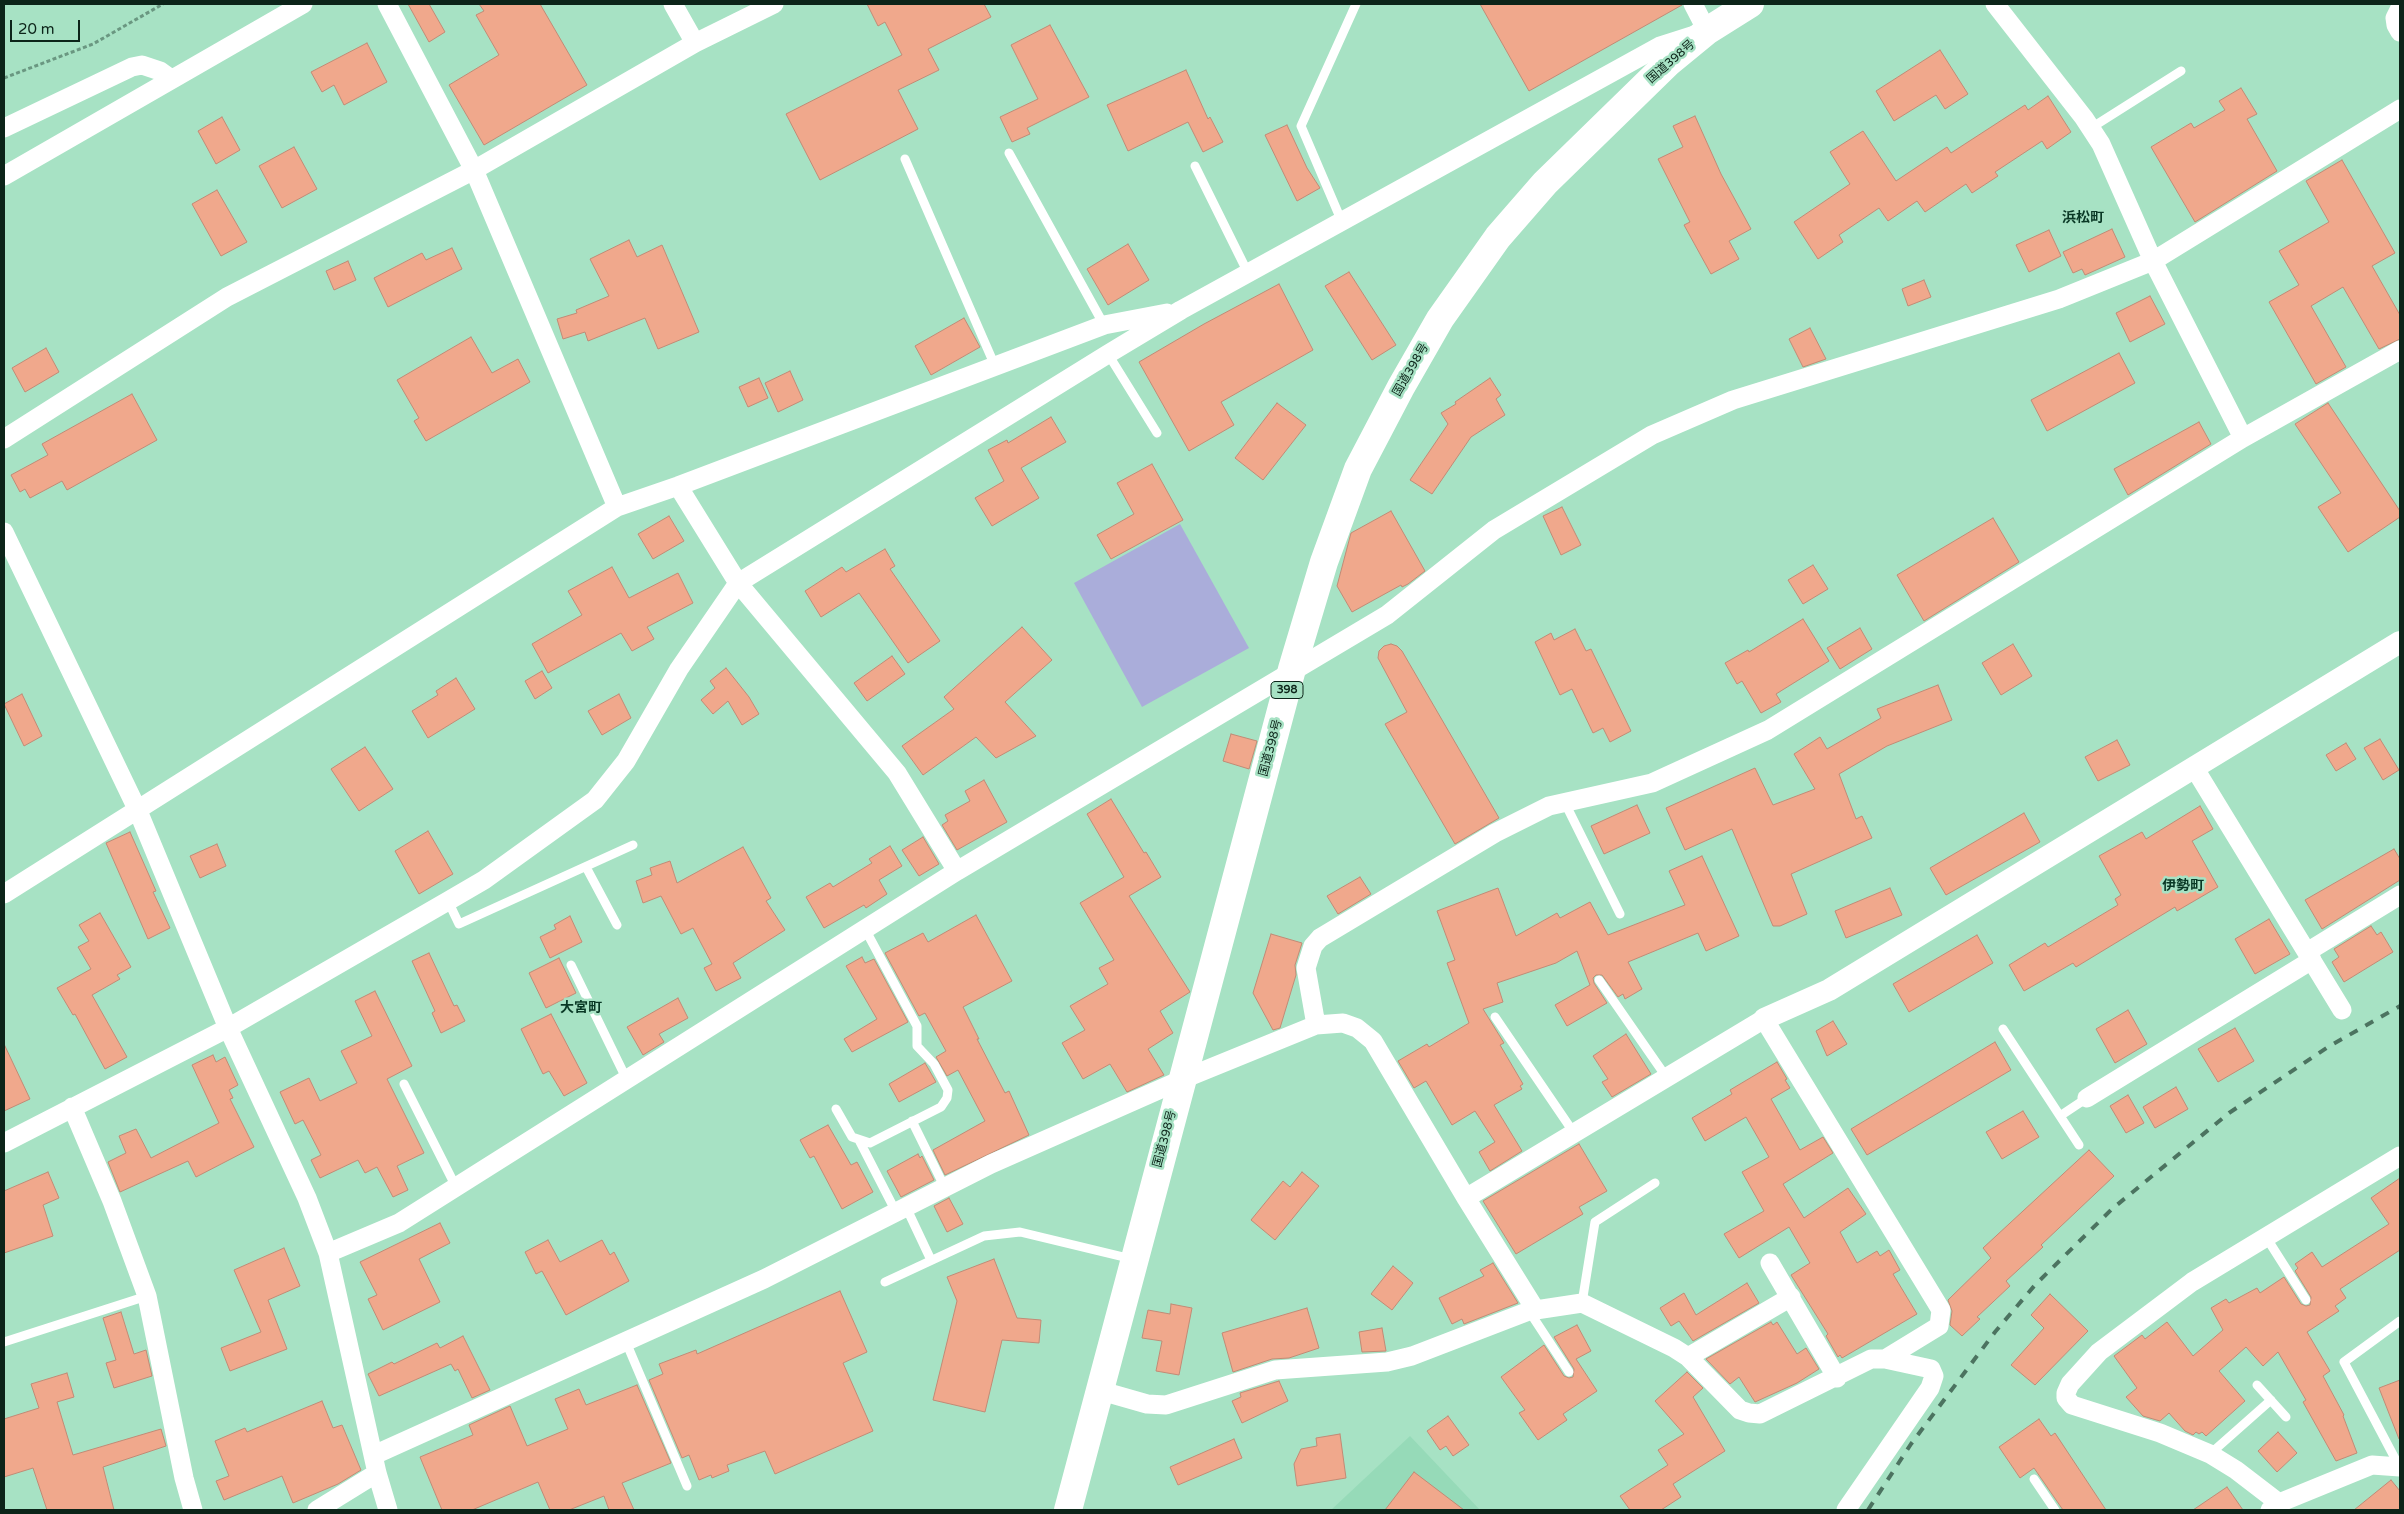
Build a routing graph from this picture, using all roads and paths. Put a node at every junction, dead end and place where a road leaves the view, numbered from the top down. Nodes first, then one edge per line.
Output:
1 (163, 4) edge
2 (303, 4) edge
3 (387, 4) edge
4 (673, 4) edge
5 (774, 4) edge
6 (1356, 4) edge
7 (1693, 4) edge
8 (1750, 4) edge
9 (1995, 4) edge
10 (2400, 8) edge
11 (1707, 31) junction
12 (2400, 32) edge
13 (695, 43) junction
14 (2181, 71) dead end
15 (4, 78) edge
16 (172, 79) junction
17 (2400, 109) edge
18 (4, 128) edge
19 (2091, 128) junction
20 (1009, 153) dead end
21 (905, 159) dead end
22 (1195, 166) dead end
23 (474, 170) junction
24 (4, 176) edge
25 (1342, 222) junction
26 (2153, 261) junction
27 (1248, 273) junction
28 (1181, 310) junction
29 (1104, 325) junction
30 (2400, 350) edge
31 (1108, 354) junction
32 (995, 366) junction
33 (1157, 433) dead end
34 (2243, 438) junction
35 (4, 439) edge
36 (678, 486) junction
37 (617, 507) junction
38 (4, 532) edge
39 (738, 583) junction
40 (2400, 642) edge
41 (1292, 669) junction
42 (2195, 769) junction
43 (1565, 803) junction
44 (138, 811) junction
45 (633, 845) dead end
46 (586, 867) junction
47 (956, 871) junction
48 (4, 894) edge
49 (2400, 895) edge
50 (448, 902) junction
51 (1620, 914) dead end
52 (617, 925) dead end
53 (866, 929) junction
54 (2309, 956) junction
55 (571, 965) dead end
56 (1599, 980) dead end
57 (2342, 1010) dead end
58 (1496, 1017) dead end
59 (1764, 1019) junction
60 (1316, 1025) junction
61 (228, 1028) junction
62 (2003, 1029) dead end
63 (1667, 1078) junction
64 (627, 1080) junction
65 (1181, 1080) junction
66 (404, 1084) dead end
67 (2087, 1098) joint
68 (72, 1107) junction
69 (836, 1109) dead end
70 (2060, 1116) junction
71 (912, 1121) junction
72 (1574, 1133) junction
73 (860, 1142) junction
74 (4, 1143) edge
75 (2079, 1145) dead end
76 (2400, 1156) edge
77 (1655, 1183) dead end
78 (456, 1187) junction
79 (945, 1188) junction
80 (1466, 1198) junction
81 (901, 1210) junction
82 (2266, 1238) junction
83 (328, 1253) junction
84 (1133, 1259) junction
85 (931, 1260) junction
86 (1770, 1263) dead end
87 (885, 1282) dead end
88 (147, 1296) junction
89 (1791, 1297) junction
90 (2306, 1300) dead end
91 (1582, 1303) junction
92 (1532, 1310) junction
93 (2400, 1321) edge
94 (4, 1342) edge
95 (626, 1342) junction
96 (1688, 1357) junction
97 (1885, 1359) junction
98 (1569, 1372) dead end
99 (1836, 1378) junction
100 (2257, 1385) dead end
101 (1098, 1390) junction
102 (2271, 1400) junction
103 (2286, 1417) dead end
104 (2210, 1454) junction
105 (376, 1464) junction
106 (2400, 1467) edge
107 (2034, 1480) dead end
108 (687, 1486) dead end
109 (2275, 1507) edge
110 (193, 1510) edge
111 (318, 1510) edge
112 (388, 1510) edge
113 (1068, 1510) edge
114 (1846, 1510) edge
115 (2055, 1510) edge

1 - 15 path
2 - 16 street
3 - 23 street
4 - 13 street
5 - 13 street
6 - 25 lane
7 - 11 street
8 - 11 highway, 国道398号 / 398
9 - 19 street
10 - 12 street
11 - 25 street
11 - 41 highway, 国道398号 / 398
13 - 23 street
14 - 19 lane
16 - 18 street
16 - 24 street
17 - 26 street
19 - 26 street
20 - 29 lane
21 - 32 lane
22 - 27 lane
23 - 35 street
23 - 37 street
25 - 27 street
26 - 34 street
26 - 41 street
27 - 28 street
28 - 29 street
28 - 31 street
29 - 32 street
30 - 34 street
31 - 33 lane
31 - 39 street
32 - 36 street
34 - 43 street
36 - 37 street
36 - 39 street
37 - 44 street
38 - 44 street
39 - 47 street
39 - 50 street
40 - 42 street
41 - 47 street
41 - 65 highway, 国道398号 / 398
42 - 54 street
42 - 59 street
43 - 51 lane
43 - 60 street
44 - 48 street
44 - 61 street
45 - 46 lane
46 - 50 lane
46 - 52 lane
47 - 53 street
49 - 54 street
50 - 61 street
53 - 64 street
53 - 71 lane
54 - 57 street
54 - 67 street
55 - 64 lane
56 - 63 lane
58 - 72 lane
59 - 63 street
59 - 97 street
60 - 65 street
60 - 80 street
61 - 68 street
61 - 83 street
62 - 70 lane
63 - 72 street
64 - 78 street
65 - 79 street
65 - 84 highway, 国道398号 / 398
66 - 78 lane
67 - 70 lane
68 - 74 street
68 - 88 street
69 - 73 lane
70 - 75 lane
71 - 73 lane
71 - 79 lane
72 - 80 street
73 - 81 lane
76 - 82 street
77 - 91 lane
78 - 83 street
79 - 81 street
80 - 92 street
81 - 85 lane
81 - 95 street
82 - 90 lane
82 - 104 street
83 - 105 street
84 - 85 lane
84 - 101 highway, 国道398号 / 398
85 - 87 lane
86 - 89 street
88 - 94 lane
88 - 110 street
89 - 96 street
89 - 99 street
91 - 92 street
91 - 96 street
92 - 98 lane
92 - 101 street
93 - 106 lane
95 - 105 street
95 - 108 lane
96 - 99 street
97 - 99 street
97 - 114 street
100 - 102 lane
101 - 113 highway, 国道398号 / 398
102 - 103 lane
102 - 104 lane
104 - 109 street
105 - 111 street
105 - 112 street
106 - 109 street
107 - 115 lane

